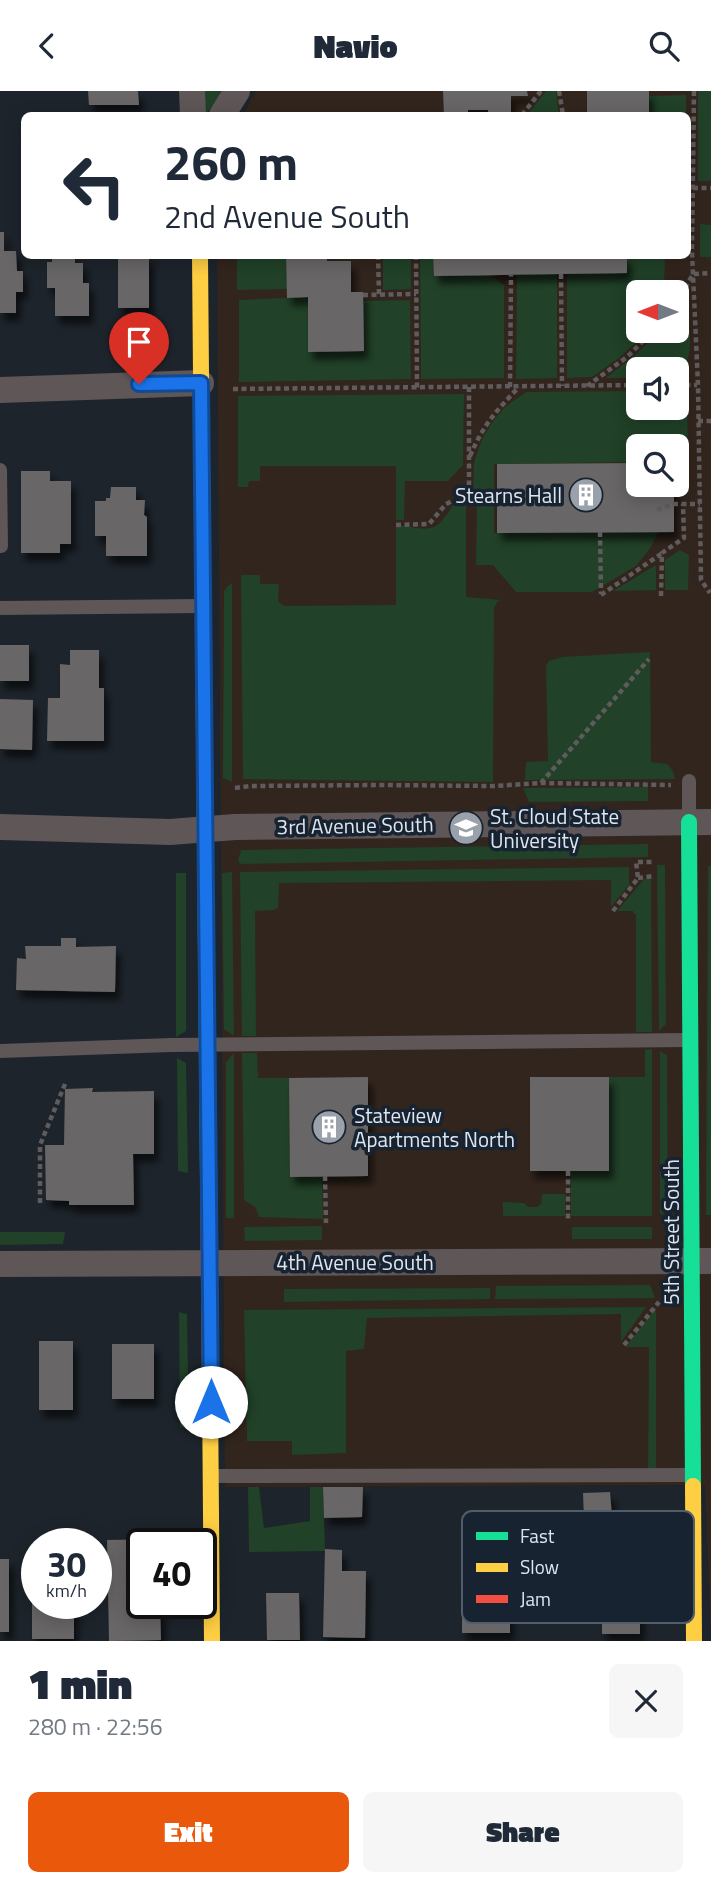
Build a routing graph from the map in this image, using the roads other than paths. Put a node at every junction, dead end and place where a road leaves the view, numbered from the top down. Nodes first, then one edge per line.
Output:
1 (192, 91) edge
2 (237, 91) edge
3 (193, 112) edge
4 (224, 112) edge
5 (200, 259) edge
6 (201, 383) junction
7 (0, 390) edge
8 (0, 470) edge
9 (1, 547) edge
10 (203, 606) junction
11 (0, 608) edge
12 (681, 783) road end
13 (700, 822) edge
14 (0, 827) edge
15 (205, 830) junction
16 (691, 1040) junction
17 (208, 1045) junction
18 (0, 1051) edge
19 (701, 1261) edge
20 (210, 1262) junction
21 (0, 1263) edge
22 (693, 1475) junction
23 (711, 1475) edge
24 (211, 1476) junction
25 (693, 1511) edge
26 (694, 1623) edge
27 (212, 1641) edge
28 (694, 1641) edge

1 - 3 street
2 - 4 street
5 - 6 street
6 - 7 street
6 - 10 street
8 - 9 lane
10 - 11 lane
10 - 15 street
12 - 13 lane
13 - 15 street, 3rd Avenue South
13 - 16 street, 5th Street South
14 - 15 street, 3rd Avenue South
15 - 17 street
16 - 17 lane
16 - 19 street, 5th Street South
17 - 18 lane
17 - 20 street
19 - 20 street, 4th Avenue South
19 - 22 street, 5th Street South
20 - 21 street, 4th Avenue South
20 - 24 street
22 - 23 lane
22 - 24 lane
22 - 25 street, 5th Street South
24 - 27 street
26 - 28 street, 5th Street South

